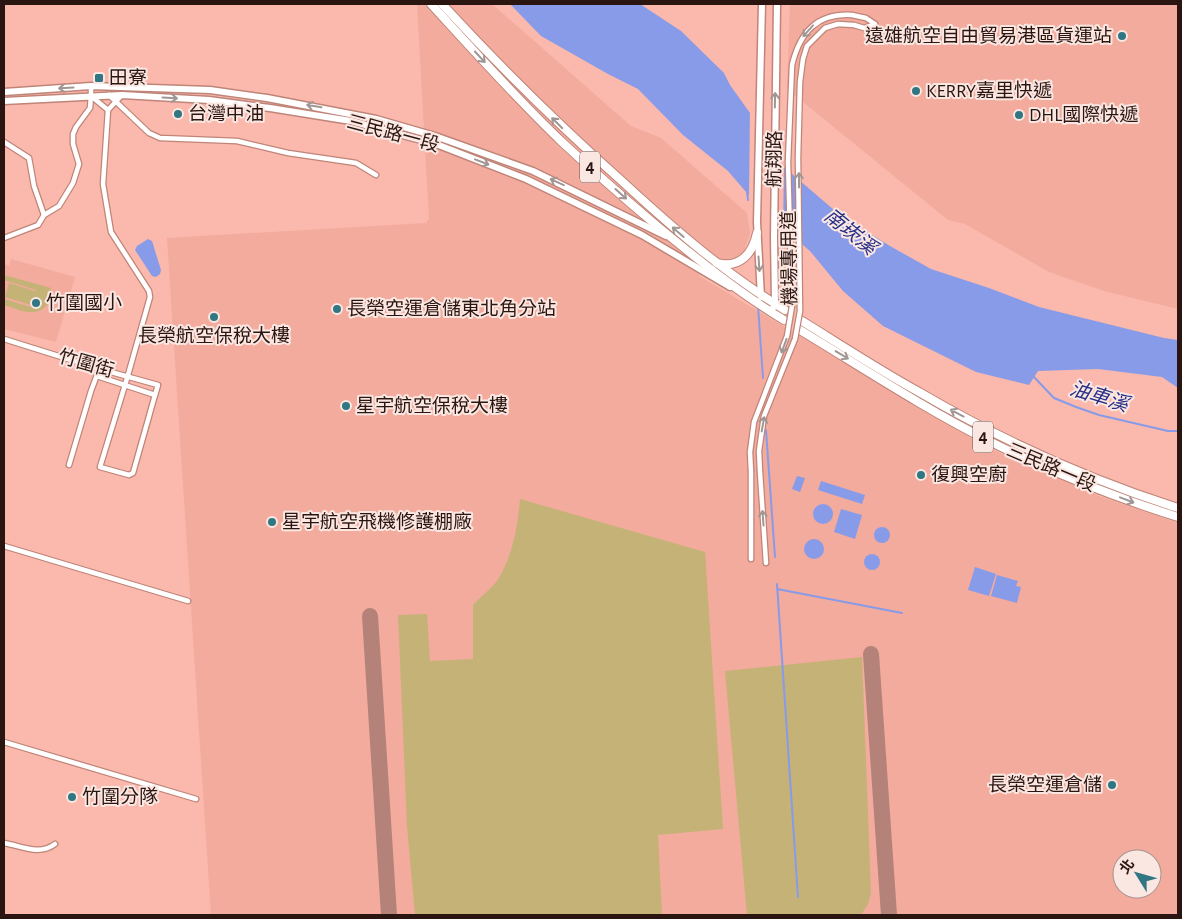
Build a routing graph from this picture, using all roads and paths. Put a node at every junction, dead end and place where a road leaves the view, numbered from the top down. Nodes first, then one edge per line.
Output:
1 (431, 4) edge
2 (442, 4) edge
3 (762, 4) edge
4 (777, 4) edge
5 (91, 86) junction
6 (4, 92) edge
7 (109, 95) junction
8 (122, 95) junction
9 (90, 96) junction
10 (4, 101) edge
11 (116, 102) junction
12 (108, 110) junction
13 (4, 142) edge
14 (376, 175) dead end
15 (44, 215) junction
16 (757, 233) junction
17 (4, 238) edge
18 (679, 244) junction
19 (716, 263) junction
20 (762, 296) junction
21 (748, 298) junction
22 (776, 304) junction
23 (761, 306) junction
24 (785, 310) dead end
25 (771, 312) junction
26 (784, 320) dead end
27 (802, 321) dead end
28 (800, 330) dead end
29 (4, 339) edge
30 (100, 369) junction
31 (97, 376) junction
32 (128, 376) junction
33 (125, 385) junction
34 (155, 395) junction
35 (69, 465) dead end
36 (1178, 508) edge
37 (1178, 517) edge
38 (4, 546) edge
39 (751, 559) dead end
40 (766, 564) dead end
41 (188, 601) dead end
42 (4, 742) edge
43 (196, 799) dead end
44 (4, 843) edge
45 (55, 844) dead end

1 -> 18 main road, 4
19 -> 2 main road, 4
3 - 16 street, 航翔路
22 -> 4 street, 航翔路
5 -> 6 street, 三民路一段
5 - 9 street
18 -> 5 street, 三民路一段
7 - 8 street, 三民路一段
7 - 9 street, 三民路一段
7 - 11 street
8 - 11 street
8 -> 21 street, 三民路一段
9 - 10 street, 三民路一段
9 - 12 street
9 - 15 street
11 - 12 street
11 - 14 street
12 - 32 street
13 - 15 street
15 - 17 street
16 - 19 main road
16 -> 20 street, 航翔路
18 - 21 main road, 4
19 - 20 main road, 4
20 - 22 main road, 4
20 - 23 street, 航翔路
21 - 23 main road, 4
22 - 24 main road, 4
22 - 25 street
23 - 25 main road, 4
25 - 26 main road, 4
36 -> 27 main road, 三民路一段 / 4
28 -> 37 main road, 三民路一段 / 4
29 - 30 street, 竹圍街
30 - 31 street
30 - 32 street, 竹圍街
31 - 33 street
31 - 35 street
32 - 33 street
32 - 34 street, 竹圍街
33 - 34 street
33 - 34 street
38 - 41 street
40 -> 39 street, 機場專用道, bridge
42 - 43 street
44 - 45 street

